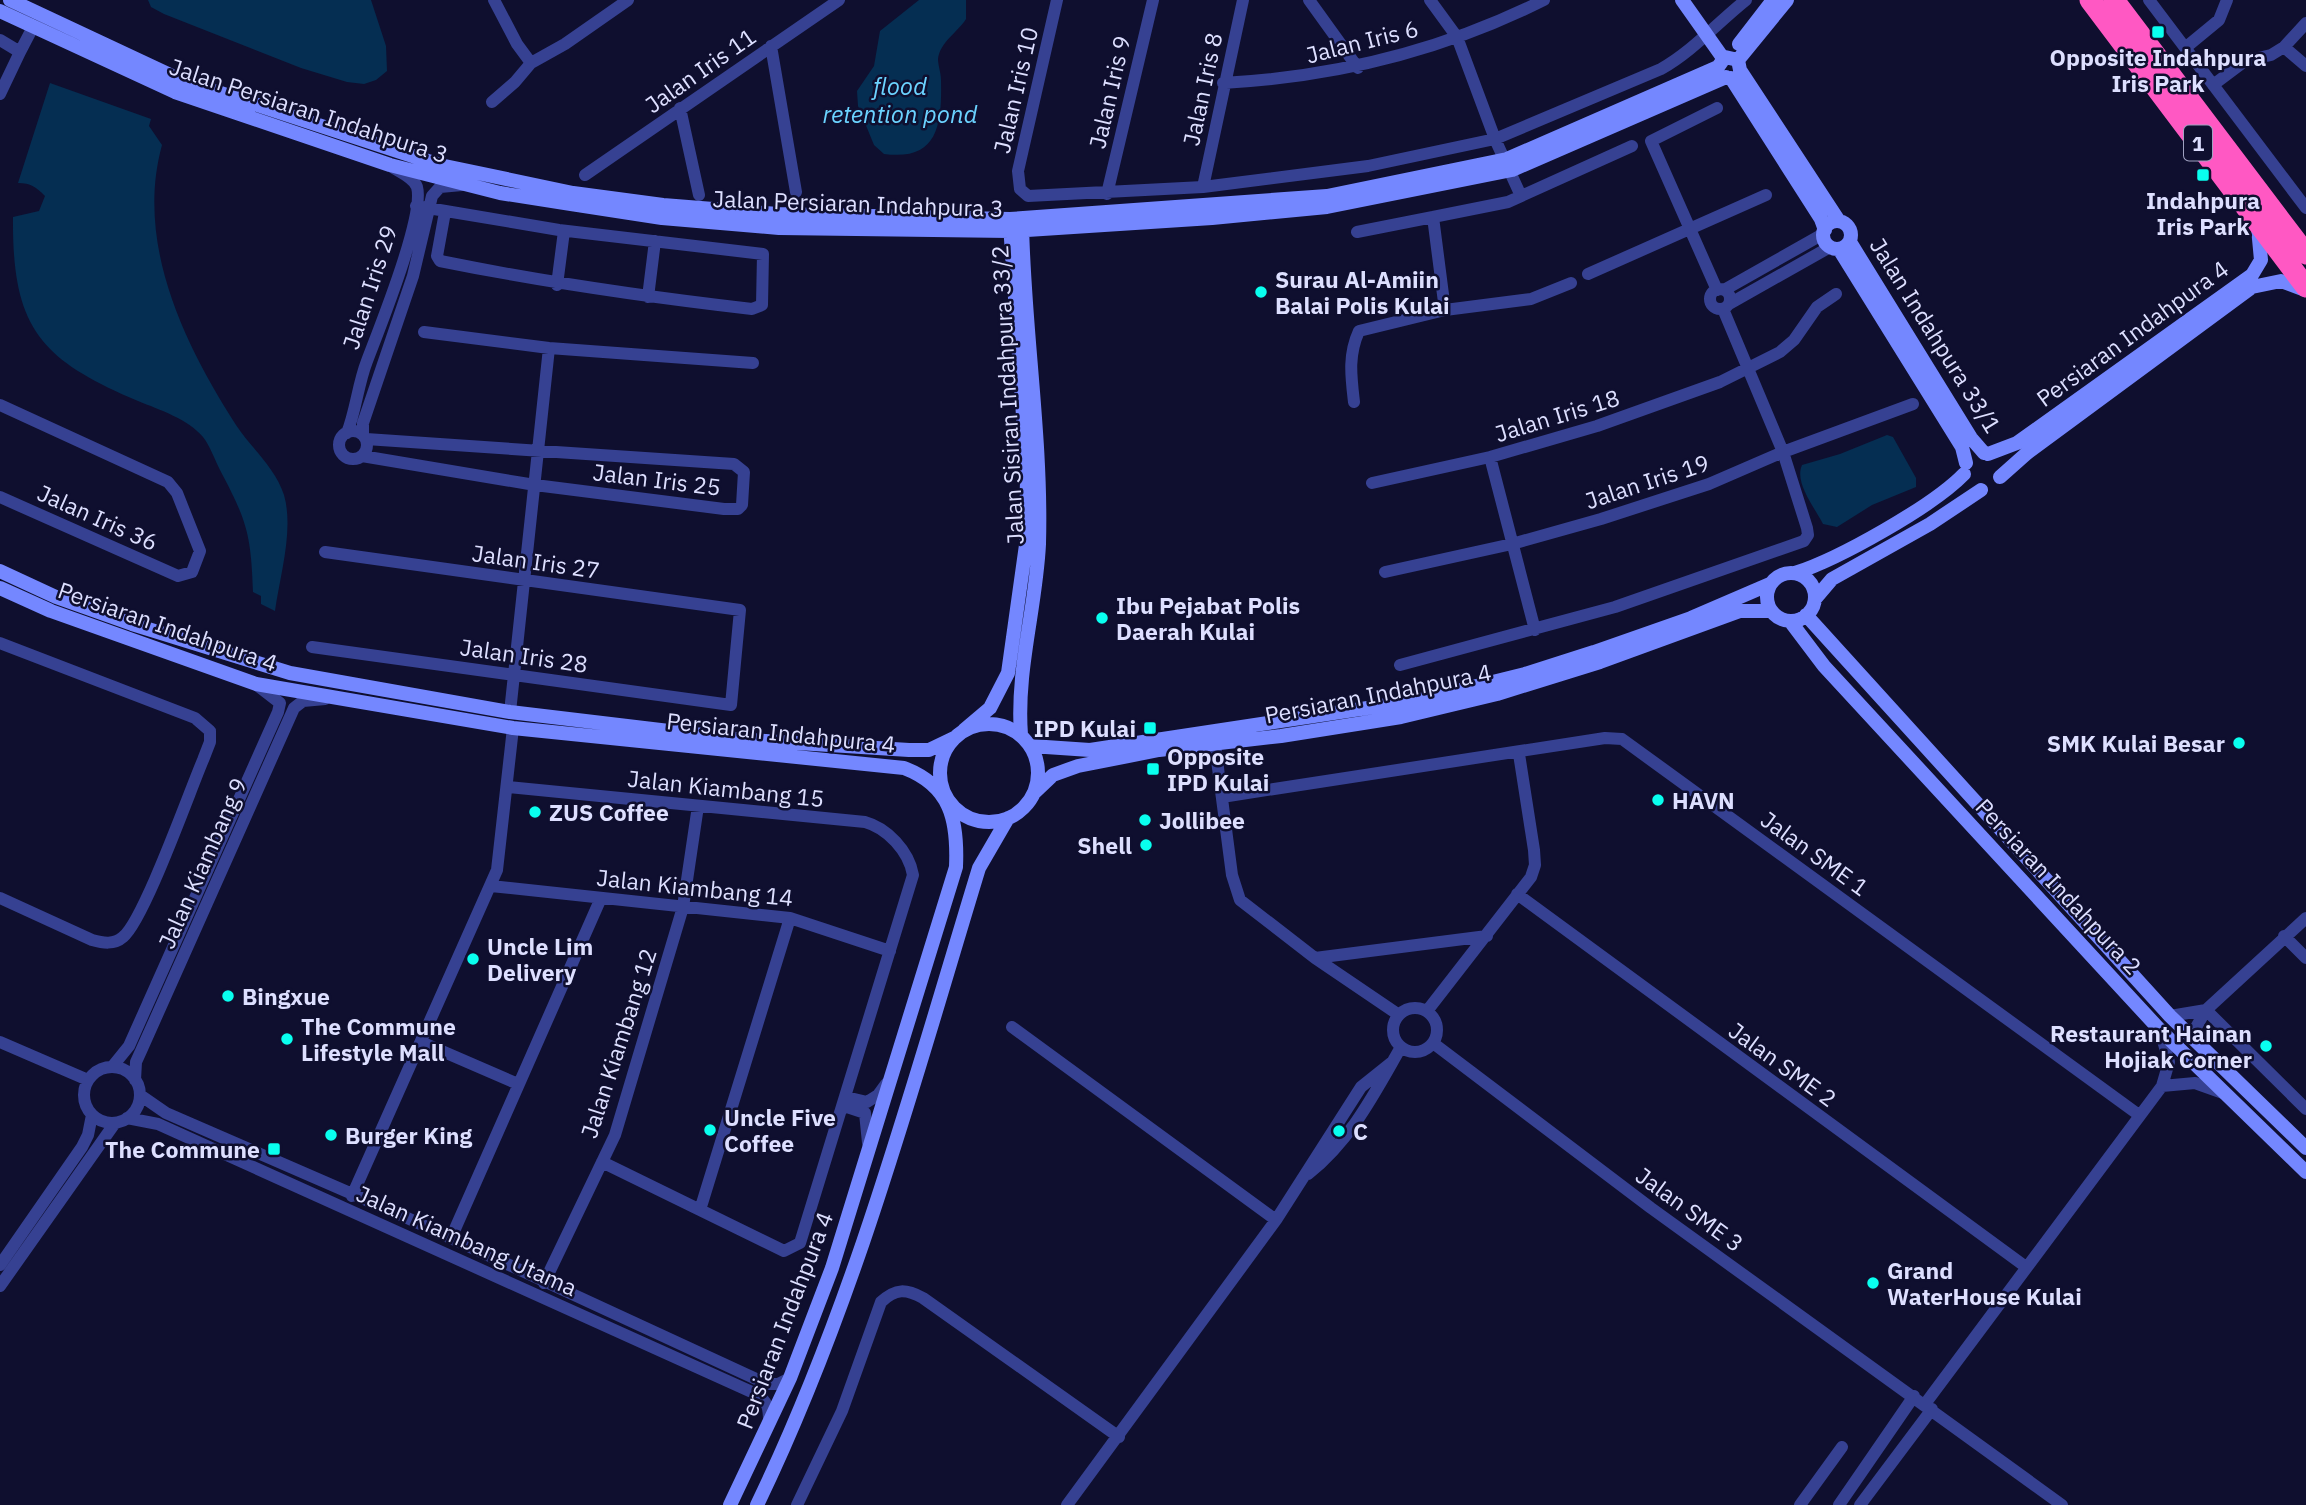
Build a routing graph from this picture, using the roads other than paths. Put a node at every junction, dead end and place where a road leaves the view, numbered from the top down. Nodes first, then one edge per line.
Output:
1 (11, 0) edge
2 (494, 0) edge
3 (628, 0) edge
4 (839, 0) edge
5 (1057, 0) edge
6 (1153, 0) edge
7 (1243, 0) edge
8 (1309, 0) edge
9 (1430, 0) edge
10 (1544, 0) edge
11 (1682, 0) edge
12 (1746, 0) edge
13 (1773, 0) edge
14 (1787, 0) edge
15 (2090, 0) edge
16 (2114, 0) edge
17 (2149, 0) edge
18 (2227, 0) edge
19 (0, 11) edge
20 (2306, 23) edge
21 (33, 27) junction
22 (1705, 33) junction
23 (1457, 37) junction
24 (0, 40) edge
25 (771, 46) junction
26 (2284, 47) junction
27 (2185, 48) junction
28 (20, 52) junction
29 (531, 62) junction
30 (2306, 66) edge
31 (1729, 67) junction
32 (1358, 68) junction
33 (1661, 69) junction
34 (1223, 83) junction
35 (2213, 85) junction
36 (0, 94) edge
37 (1672, 94) junction
38 (492, 102) dead end
39 (680, 108) junction
40 (1717, 108) dead end
41 (1495, 139) junction
42 (1632, 146) dead end
43 (390, 165) junction
44 (1510, 165) junction
45 (585, 175) dead end
46 (465, 185) junction
47 (1203, 187) junction
48 (796, 192) dead end
49 (1107, 194) junction
50 (699, 195) dead end
51 (1766, 195) dead end
52 (1521, 196) junction
53 (2305, 204) edge
54 (416, 206) junction
55 (430, 209) junction
56 (445, 212) junction
57 (1433, 217) junction
58 (2256, 220) junction
59 (1839, 222) junction
60 (1016, 225) junction
61 (1689, 228) junction
62 (564, 231) junction
63 (1357, 232) dead end
64 (1833, 240) junction
65 (654, 242) junction
66 (2306, 254) edge
67 (1588, 274) dead end
68 (1572, 283) dead end
69 (557, 285) junction
70 (2306, 288) edge
71 (1721, 290) junction
72 (1836, 294) dead end
73 (648, 298) junction
74 (1726, 307) junction
75 (1445, 310) junction
76 (424, 332) dead end
77 (549, 348) junction
78 (753, 363) dead end
79 (1749, 369) junction
80 (1354, 402) dead end
81 (1913, 404) dead end
82 (0, 405) edge
83 (346, 433) junction
84 (364, 437) junction
85 (413, 442) junction
86 (538, 449) junction
87 (1783, 452) junction
88 (1986, 453) junction
89 (362, 456) junction
90 (1490, 457) junction
91 (409, 463) junction
92 (1965, 468) junction
93 (2000, 478) junction
94 (1372, 483) dead end
95 (534, 485) junction
96 (1981, 490) junction
97 (0, 497) edge
98 (1512, 544) junction
99 (325, 552) dead end
100 (0, 571) edge
101 (1385, 572) dead end
102 (1796, 573) junction
103 (525, 580) junction
104 (1770, 584) junction
105 (0, 588) edge
106 (1815, 600) junction
107 (1771, 611) junction
108 (1806, 615) junction
109 (1790, 621) junction
110 (1535, 630) junction
111 (0, 643) edge
112 (312, 647) dead end
113 (1400, 665) dead end
114 (515, 675) junction
115 (256, 684) junction
116 (339, 699) junction
117 (731, 705) joint
118 (510, 712) junction
119 (513, 728) junction
120 (959, 734) junction
121 (1026, 740) junction
122 (1214, 745) junction
123 (1519, 754) junction
124 (508, 788) junction
125 (1034, 793) junction
126 (1222, 797) junction
127 (948, 800) junction
128 (698, 806) junction
129 (1008, 818) junction
130 (491, 886) junction
131 (1517, 894) junction
132 (0, 898) edge
133 (601, 898) junction
134 (683, 906) junction
135 (790, 918) junction
136 (2306, 918) edge
137 (1488, 936) junction
138 (2284, 936) junction
139 (890, 951) junction
140 (1315, 958) junction
141 (2306, 958) edge
142 (2206, 1010) junction
143 (1427, 1012) junction
144 (1399, 1015) junction
145 (2169, 1016) junction
146 (1012, 1027) dead end
147 (2160, 1030) junction
148 (2191, 1036) junction
149 (0, 1042) edge
150 (421, 1042) junction
151 (1433, 1043) junction
152 (1401, 1046) junction
153 (112, 1067) junction
154 (892, 1076) junction
155 (88, 1080) junction
156 (135, 1080) junction
157 (518, 1084) junction
158 (2162, 1086) junction
159 (140, 1095) junction
160 (2226, 1095) junction
161 (845, 1102) junction
162 (2306, 1109) edge
163 (92, 1115) junction
164 (2139, 1115) junction
165 (121, 1121) junction
166 (2306, 1148) edge
167 (867, 1158) junction
168 (602, 1162) junction
169 (2306, 1172) edge
170 (352, 1196) junction
171 (701, 1210) junction
172 (1276, 1220) junction
173 (450, 1238) junction
174 (0, 1265) edge
175 (2026, 1267) junction
176 (544, 1283) junction
177 (0, 1286) edge
178 (790, 1378) junction
179 (1924, 1403) junction
180 (769, 1423) junction
181 (1119, 1437) junction
182 (1842, 1447) dead end
183 (730, 1505) edge
184 (757, 1505) edge
185 (797, 1505) edge
186 (1067, 1505) edge
187 (1800, 1505) edge
188 (1839, 1505) edge
189 (1860, 1505) edge
190 (2062, 1505) edge

1 - 60 street, Jalan Persiaran Indahpura 3
2 - 29 street
3 - 29 street
4 - 25 street, Jalan Iris 11
5 - 49 street, Jalan Iris 10
6 - 49 street, Jalan Iris 9
7 - 34 street, Jalan Iris 8
8 - 32 street
9 - 23 street
10 - 23 street, Jalan Iris 6
11 - 22 street
12 - 22 street
13 - 31 street
14 - 31 street
15 - 58 highway, 1
16 - 66 highway, 1
17 - 27 street
18 - 27 street
19 - 21 street, Jalan Persiaran Indahpura 3
20 - 26 street
21 - 28 street
21 - 43 street, Jalan Persiaran Indahpura 3
22 - 31 street
22 - 33 street
23 - 32 street, Jalan Iris 6
23 - 41 street
24 - 28 street
25 - 39 street, Jalan Iris 11
25 - 48 street
26 - 30 street
26 - 35 street
27 - 35 street
28 - 36 street
29 - 38 street
31 - 37 street, Jalan Persiaran Indahpura 3
31 - 59 street
31 - 64 street, Jalan Indahpura 33/1
32 - 34 street, Jalan Iris 6
33 - 37 street
33 - 41 street
34 - 47 street, Jalan Iris 8
35 - 53 street
37 - 44 street, Jalan Persiaran Indahpura 3
39 - 45 street, Jalan Iris 11
39 - 50 street
40 - 61 street
41 - 44 street
41 - 47 street
42 - 52 street
43 - 46 street, Jalan Persiaran Indahpura 3
43 - 54 street, Jalan Iris 29
44 - 52 street
44 - 60 street, Jalan Persiaran Indahpura 3
46 - 55 street, Jalan Iris 29
46 - 60 street, Jalan Persiaran Indahpura 3
47 - 49 street
51 - 61 street
52 - 57 street
54 - 55 street
54 - 83 street, Jalan Iris 29
55 - 56 street
55 - 84 street, Jalan Iris 29
56 - 62 street
56 - 69 street
57 - 63 street
57 - 75 street
58 - 70 highway, 1
58 - 88 street, Persiaran Indahpura 4
59 - 64 street
59 - 64 street
60 - 120 street, Jalan Sisiran Indahpura 33/2
60 - 121 street, Jalan Sisiran Indahpura 33/2
61 - 67 street
61 - 71 street
62 - 65 street
62 - 69 street
64 - 71 street
64 - 74 street
64 - 88 street, Jalan Indahpura 33/1
64 - 92 street, Jalan Indahpura 33/1
65 - 73 street
65 - 73 street
68 - 75 street
69 - 73 street
70 - 93 street, Persiaran Indahpura 4
71 - 74 street
72 - 79 street, Jalan Iris 18
74 - 79 street
75 - 80 street
76 - 77 street
77 - 78 street
77 - 86 street
79 - 87 street
79 - 90 street, Jalan Iris 18
81 - 87 street, Jalan Iris 19
82 - 97 street, Jalan Iris 36
83 - 84 street
83 - 89 street
84 - 85 street, Jalan Iris 25
84 - 89 street
85 - 86 street, Jalan Iris 25
85 - 91 street
86 - 95 street
86 - 95 street, Jalan Iris 25
87 - 98 street, Jalan Iris 19
87 - 110 street
88 - 92 street, Persiaran Indahpura 4
88 - 93 street
89 - 91 street, Jalan Iris 25
90 - 94 street, Jalan Iris 18
90 - 98 street
91 - 95 street, Jalan Iris 25
92 - 96 street
92 - 102 street, Persiaran Indahpura 4
93 - 96 street, Persiaran Indahpura 4
95 - 103 street
96 - 106 street, Persiaran Indahpura 4
98 - 101 street, Jalan Iris 19
98 - 110 street
99 - 103 street, Jalan Iris 27
100 - 118 street, Persiaran Indahpura 4
102 - 104 street
102 - 106 street
103 - 114 street
103 - 117 street, Jalan Iris 27
104 - 107 street
104 - 121 street, Persiaran Indahpura 4
105 - 115 street, Persiaran Indahpura 4
106 - 108 street
107 - 109 street
107 - 122 street, Persiaran Indahpura 4
108 - 109 street
108 - 145 street, Persiaran Indahpura 2
109 - 147 street, Persiaran Indahpura 2
110 - 113 street
111 - 132 street
112 - 114 street, Jalan Iris 28
114 - 117 street, Jalan Iris 28
114 - 118 street
115 - 116 street, Persiaran Indahpura 4
115 - 153 street, Jalan Kiambang 9
116 - 119 street, Persiaran Indahpura 4
116 - 156 street, Jalan Kiambang 9
118 - 120 street, Persiaran Indahpura 4
119 - 124 street
119 - 127 street, Persiaran Indahpura 4
120 - 121 street
120 - 127 street
121 - 125 street
122 - 125 street, Persiaran Indahpura 4
122 - 126 street
123 - 126 street, Jalan SME 1
123 - 131 street
123 - 164 street, Jalan SME 1
124 - 128 street, Jalan Kiambang 15
124 - 130 street
125 - 129 street
126 - 140 street
127 - 129 street
127 - 154 street, Persiaran Indahpura 4
128 - 134 street, Jalan Kiambang 12
128 - 139 street, Jalan Kiambang 15
129 - 184 street
130 - 133 street, Jalan Kiambang 14
130 - 150 street
131 - 137 street
131 - 175 street, Jalan SME 2
133 - 134 street, Jalan Kiambang 14
133 - 157 street
134 - 135 street, Jalan Kiambang 14
134 - 168 street, Jalan Kiambang 12
135 - 139 street, Jalan Kiambang 14
135 - 171 street
136 - 138 street
137 - 140 street
137 - 143 street
138 - 141 street
138 - 142 street
139 - 161 street
140 - 144 street
142 - 145 street
142 - 148 street
142 - 162 street
143 - 144 street
143 - 151 street
144 - 152 street
145 - 148 street, Persiaran Indahpura 2
146 - 172 street
147 - 158 street
147 - 160 street, Persiaran Indahpura 2
148 - 166 street, Persiaran Indahpura 2
149 - 155 street
150 - 157 street
150 - 170 street
151 - 152 street
151 - 179 street, Jalan SME 3
152 - 172 street
153 - 155 street
153 - 156 street
154 - 161 street
154 - 167 street, Persiaran Indahpura 4
155 - 163 street
156 - 159 street
157 - 173 street
158 - 160 street
158 - 164 street
159 - 165 street
159 - 170 street, Jalan Kiambang Utama
160 - 169 street, Persiaran Indahpura 2
161 - 167 street
161 - 171 street
163 - 165 street
163 - 174 street
164 - 175 street
165 - 177 street
165 - 180 street, Jalan Kiambang Utama
167 - 178 street, Persiaran Indahpura 4
168 - 171 street
168 - 176 street, Jalan Kiambang 12
170 - 173 street, Jalan Kiambang Utama
172 - 181 street
173 - 176 street, Jalan Kiambang Utama
175 - 179 street
176 - 178 street, Jalan Kiambang Utama
178 - 180 street, Persiaran Indahpura 4
179 - 188 street
179 - 189 street
179 - 190 street, Jalan SME 3
180 - 183 street, Persiaran Indahpura 4
181 - 185 street
181 - 186 street
182 - 187 street

